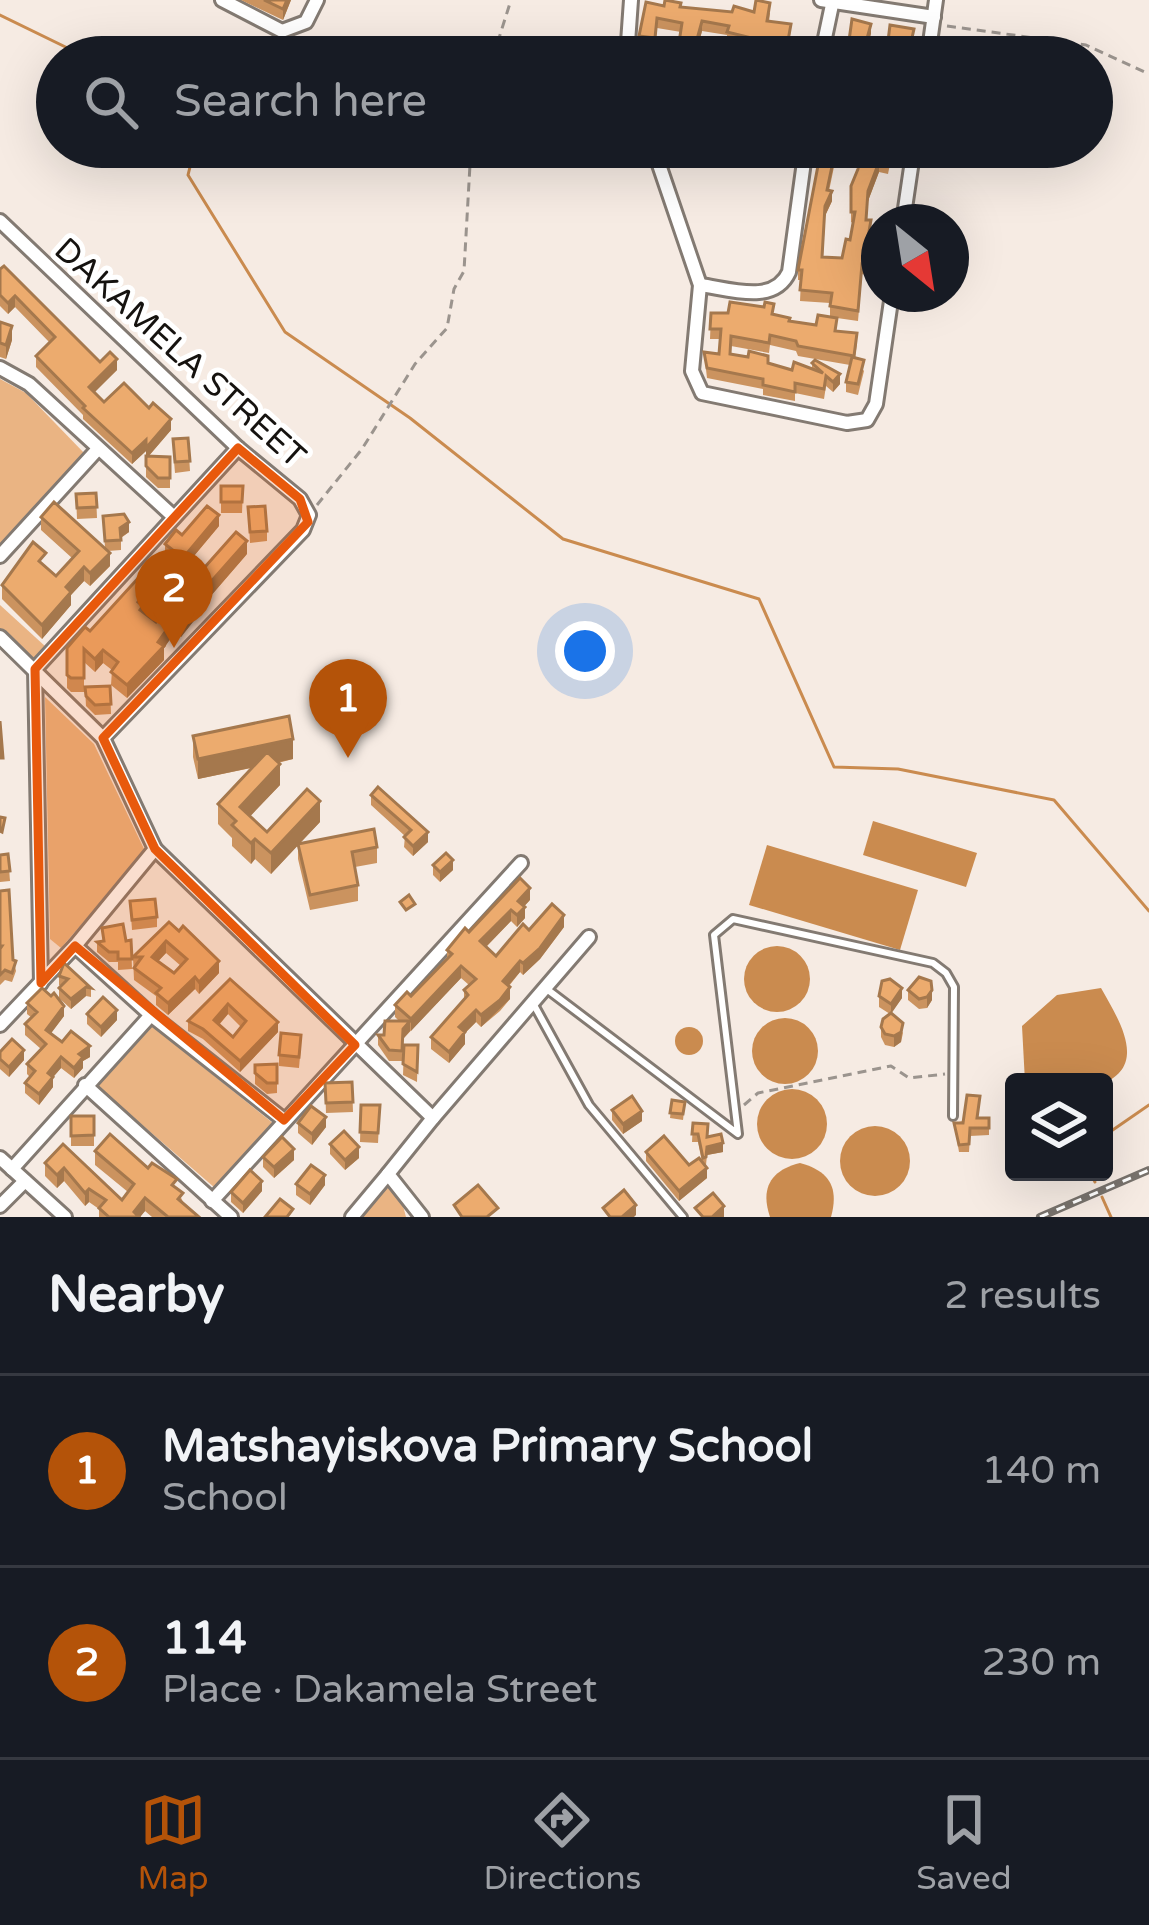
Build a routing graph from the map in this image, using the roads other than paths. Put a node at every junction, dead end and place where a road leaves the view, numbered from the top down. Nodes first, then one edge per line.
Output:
1 (222, 0) edge
2 (317, 0) edge
3 (631, 0) edge
4 (937, 0) edge
5 (829, 1) edge
6 (933, 20) junction
7 (628, 36) edge
8 (824, 36) edge
9 (931, 36) edge
10 (659, 168) edge
11 (803, 168) edge
12 (911, 168) edge
13 (906, 204) edge
14 (0, 221) edge
15 (700, 285) junction
16 (889, 312) edge
17 (0, 368) edge
18 (238, 448) junction
19 (98, 450) junction
20 (174, 517) junction
21 (0, 556) edge
22 (0, 637) edge
23 (35, 669) junction
24 (104, 738) junction
25 (155, 849) junction
26 (521, 863) dead end
27 (589, 937) dead end
28 (75, 946) junction
29 (41, 983) junction
30 (545, 988) junction
31 (532, 1002) junction
32 (152, 1015) junction
33 (0, 1025) edge
34 (355, 1045) junction
35 (85, 1085) junction
36 (953, 1116) dead end
37 (433, 1118) junction
38 (284, 1120) junction
39 (0, 1158) edge
40 (12, 1169) junction
41 (388, 1174) junction
42 (25, 1181) junction
43 (212, 1201) junction
44 (0, 1206) edge
45 (420, 1216) edge
46 (65, 1217) edge
47 (231, 1217) edge
48 (352, 1217) edge
49 (683, 1217) edge

1 - 2 street
3 - 7 street
4 - 6 street
5 - 6 street
5 - 8 street
6 - 9 street
10 - 15 street
11 - 15 street
12 - 13 street
14 - 18 street, DAKAMELA STREET
15 - 16 street
17 - 19 street
18 - 20 street
18 - 24 street, DAKAMELA STREET
19 - 20 street
19 - 21 street
20 - 23 street
22 - 23 street
23 - 24 street
23 - 29 street
24 - 25 street
25 - 28 street
25 - 34 street
26 - 34 street
27 - 30 street
28 - 29 street
28 - 32 street
29 - 33 street
30 - 31 street
30 - 36 lane
31 - 37 street
31 - 49 lane
32 - 35 street
32 - 38 street
34 - 37 street
34 - 38 street
35 - 40 street
35 - 43 street
37 - 41 street
38 - 43 street
39 - 40 street
40 - 42 street
41 - 45 street
41 - 48 street
42 - 44 street
42 - 46 street
43 - 47 street

